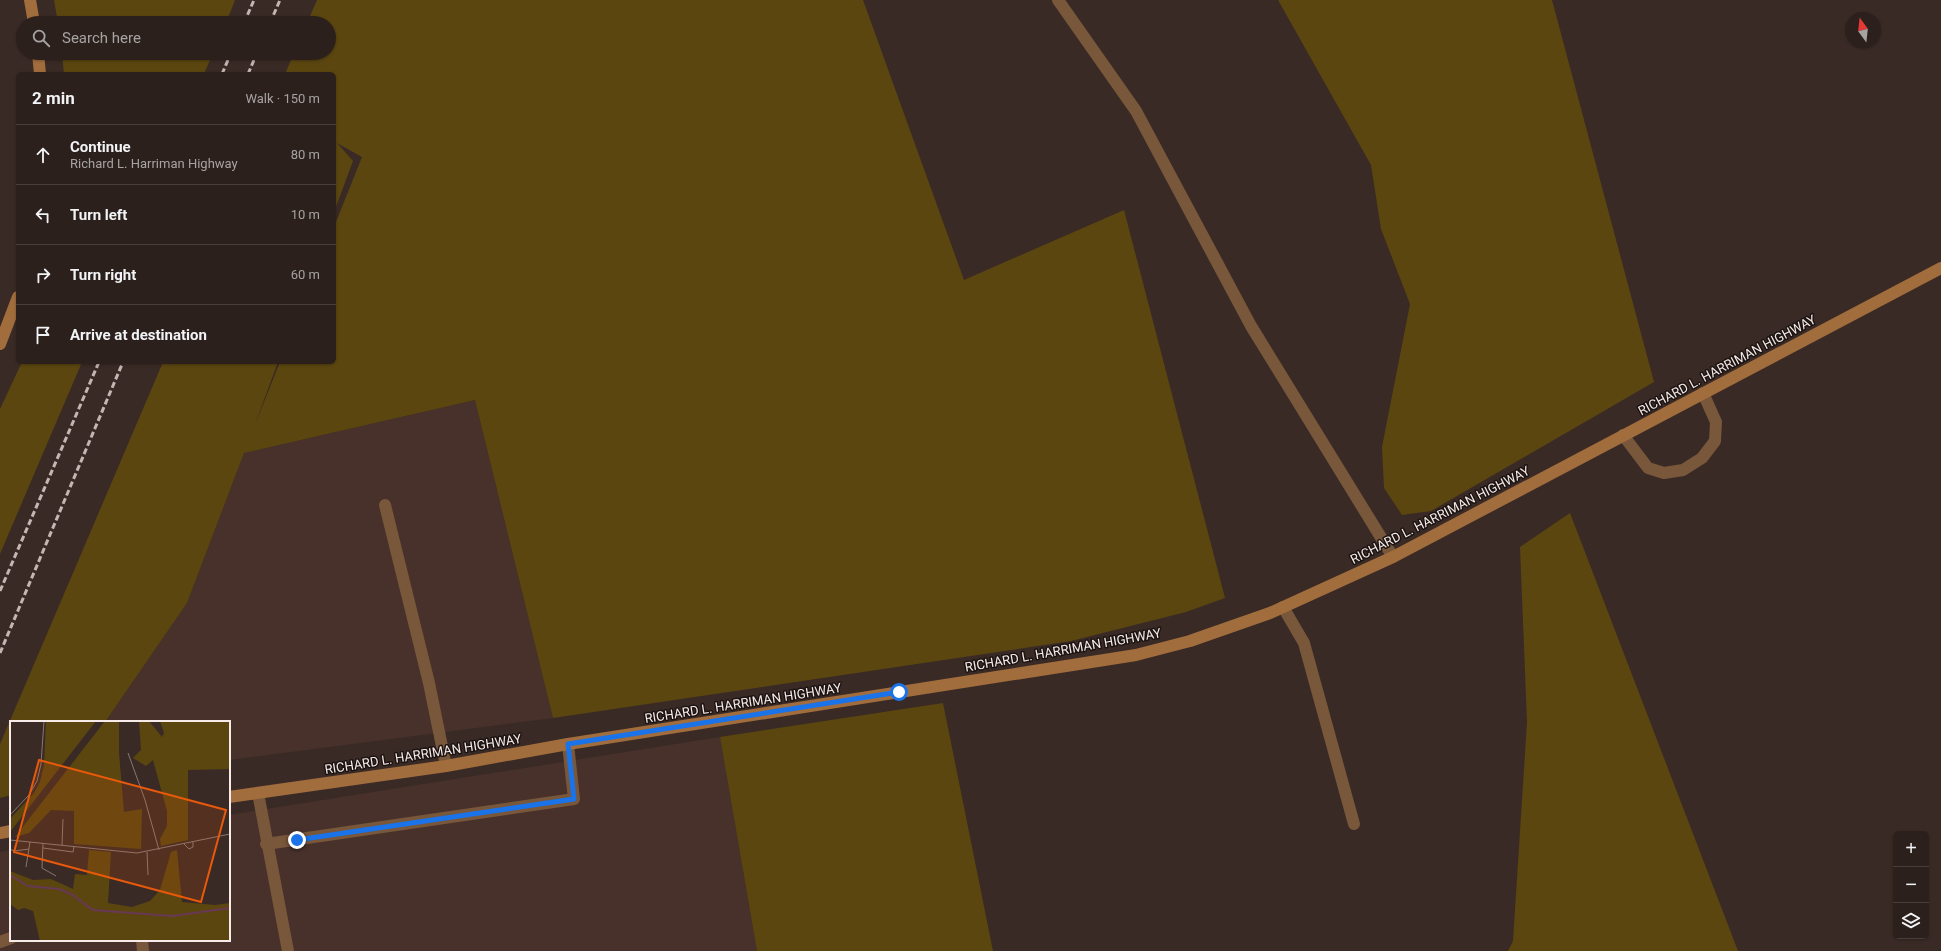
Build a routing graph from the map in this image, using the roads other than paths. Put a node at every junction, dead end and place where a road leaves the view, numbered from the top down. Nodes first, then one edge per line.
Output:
1 (30, 0) edge
2 (1058, 0) edge
3 (33, 16) edge
4 (39, 60) edge
5 (40, 72) edge
6 (1941, 268) edge
7 (16, 302) edge
8 (0, 344) edge
9 (1703, 392) junction
10 (1623, 435) junction
11 (385, 505) dead end
12 (1393, 557) junction
13 (1283, 607) junction
14 (568, 744) junction
15 (446, 766) junction
16 (258, 793) junction
17 (230, 797) edge
18 (1354, 824) dead end
19 (10, 831) edge
20 (0, 833) edge
21 (266, 844) junction
22 (10, 938) edge
23 (142, 941) edge
24 (0, 942) edge
25 (143, 951) edge
26 (288, 951) edge

1 - 3 street
2 - 12 lane
4 - 5 street
6 - 9 street, RICHARD L. HARRIMAN HIGHWAY
7 - 8 street
9 - 10 street, RICHARD L. HARRIMAN HIGHWAY
9 - 10 lane
10 - 12 street, RICHARD L. HARRIMAN HIGHWAY
11 - 15 lane
12 - 13 street, RICHARD L. HARRIMAN HIGHWAY
13 - 14 street, RICHARD L. HARRIMAN HIGHWAY
13 - 18 lane
14 - 15 street, RICHARD L. HARRIMAN HIGHWAY
14 - 21 lane
15 - 16 street, RICHARD L. HARRIMAN HIGHWAY
16 - 17 street, RICHARD L. HARRIMAN HIGHWAY
16 - 21 lane
19 - 20 street
21 - 26 lane
22 - 24 lane
23 - 25 lane

